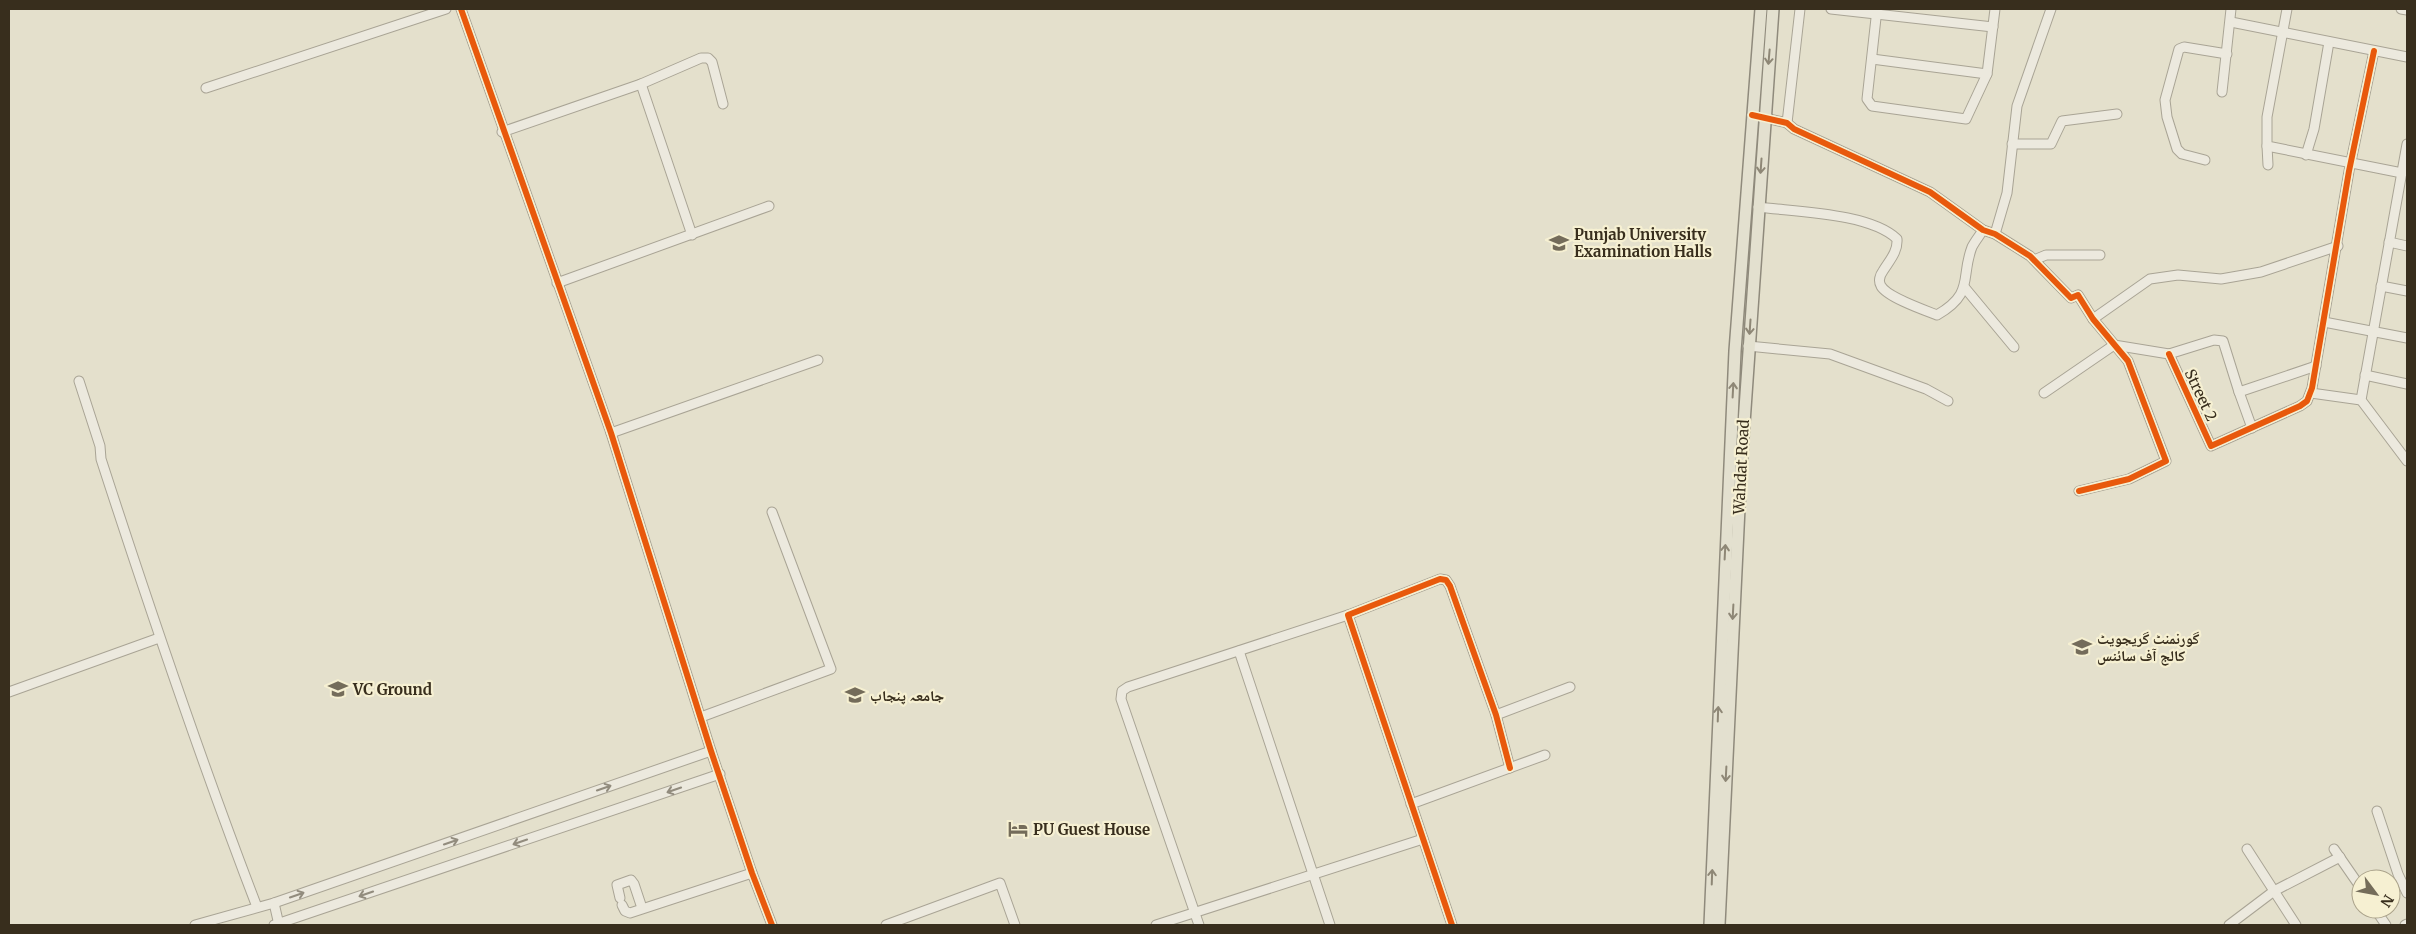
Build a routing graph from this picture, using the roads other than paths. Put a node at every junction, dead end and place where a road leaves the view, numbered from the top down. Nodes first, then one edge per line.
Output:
1 (446, 9) edge
2 (460, 9) edge
3 (1761, 9) edge
4 (1773, 9) edge
5 (1800, 9) edge
6 (1831, 9) edge
7 (1996, 9) edge
8 (2051, 9) edge
9 (2231, 9) edge
10 (2287, 9) edge
11 (2400, 9) edge
12 (2407, 10) edge
13 (1877, 12) edge
14 (2231, 22) junction
15 (1993, 27) junction
16 (2283, 32) junction
17 (2329, 42) junction
18 (2374, 51) junction
19 (2227, 54) junction
20 (2407, 57) edge
21 (1872, 59) junction
22 (1987, 74) junction
23 (641, 84) junction
24 (206, 88) dead end
25 (2222, 92) dead end
26 (723, 104) dead end
27 (2117, 114) dead end
28 (1752, 115) junction
29 (1765, 117) junction
30 (1787, 123) junction
31 (502, 132) junction
32 (2012, 144) junction
33 (2267, 146) junction
34 (2407, 147) edge
35 (2306, 155) junction
36 (2205, 160) dead end
37 (2351, 163) junction
38 (2268, 165) dead end
39 (2402, 173) junction
40 (2398, 197) junction
41 (2407, 198) edge
42 (768, 206) dead end
43 (1758, 207) junction
44 (1983, 230) junction
45 (1996, 234) junction
46 (692, 235) junction
47 (2389, 242) junction
48 (2338, 246) junction
49 (2407, 246) edge
50 (2100, 255) dead end
51 (2034, 260) junction
52 (557, 283) junction
53 (2381, 286) junction
54 (1965, 288) junction
55 (2407, 291) edge
56 (2093, 319) junction
57 (2324, 322) junction
58 (2373, 332) junction
59 (2407, 338) edge
60 (2114, 345) junction
61 (1748, 346) junction
62 (2014, 347) dead end
63 (2169, 354) junction
64 (818, 360) dead end
65 (2316, 366) junction
66 (2365, 375) junction
67 (79, 380) dead end
68 (2407, 384) edge
69 (2239, 392) junction
70 (2044, 393) dead end
71 (2311, 393) junction
72 (2360, 400) junction
73 (1948, 401) dead end
74 (2252, 428) junction
75 (611, 432) junction
76 (2407, 461) edge
77 (2079, 491) dead end
78 (772, 512) dead end
79 (1348, 615) junction
80 (159, 638) junction
81 (1239, 652) junction
82 (1570, 687) dead end
83 (9, 692) edge
84 (1496, 716) junction
85 (701, 717) junction
86 (712, 751) junction
87 (1545, 754) dead end
88 (1510, 768) junction
89 (720, 774) junction
90 (1411, 804) junction
91 (2377, 811) dead end
92 (1422, 839) junction
93 (2247, 848) dead end
94 (2334, 849) dead end
95 (2340, 857) junction
96 (752, 873) junction
97 (2351, 873) edge
98 (1312, 874) junction
99 (2274, 890) junction
100 (2407, 893) edge
101 (274, 903) junction
102 (258, 907) junction
103 (642, 908) junction
104 (1195, 912) junction
105 (201, 925) edge
106 (277, 925) edge
107 (772, 925) edge
108 (888, 925) edge
109 (1015, 925) edge
110 (1156, 925) edge
111 (1199, 925) edge
112 (1330, 925) edge
113 (1452, 925) edge
114 (1710, 925) edge
115 (1719, 925) edge
116 (2229, 925) edge
117 (2296, 925) edge

1 - 24 street
2 - 31 street
3 - 28 main road, Wahdat Road
4 -> 29 main road, Wahdat Road
5 - 30 street
6 - 13 street
7 - 15 street
8 - 32 street
9 - 14 street
10 - 16 street
11 - 12 street
13 - 15 street
13 - 21 street
14 - 16 street
14 - 19 street
15 - 22 street
16 - 17 street
16 - 33 street
17 - 18 street
17 - 35 street
18 - 20 street
18 - 37 street
19 - 25 street
19 - 36 street
21 - 22 street
21 - 22 street
23 - 26 street
23 - 31 street
23 - 46 street
27 - 32 street
28 - 29 street
114 -> 28 main road, Wahdat Road
29 - 30 street
29 -> 43 main road, Wahdat Road
30 - 44 street
31 - 52 street
32 - 45 street
33 - 35 street
33 - 38 street
34 - 39 street
35 - 37 street
37 - 39 street
37 - 48 street
39 - 40 street
40 - 41 street
40 - 47 street
42 - 46 street
43 - 54 street
43 -> 61 main road, Wahdat Road
44 - 45 street
44 - 54 street
45 - 51 street
46 - 52 street
47 - 49 street
47 - 53 street
48 - 56 street
48 - 57 street
50 - 51 street
51 - 56 street
52 - 75 street
53 - 55 street
53 - 58 street
54 - 62 street
56 - 60 street
57 - 58 street
57 - 65 street
58 - 59 street
58 - 66 street
60 - 63 street
60 - 70 street
60 - 77 street
61 - 73 street
61 -> 115 main road, Wahdat Road
63 - 69 street
63 - 74 street, Street 2
64 - 75 street
65 - 69 street
65 - 71 street
66 - 68 street
66 - 72 street
67 - 80 street
69 - 74 street
71 - 72 street
71 - 74 street
72 - 76 street
75 - 85 street
78 - 85 street
79 - 81 street
79 - 84 street
79 - 90 street
80 - 83 street
80 - 102 street
81 - 98 street
81 - 104 street
82 - 84 street
84 - 88 street
85 - 86 street
86 - 89 street
101 -> 86 street
87 - 88 street
88 - 90 street
89 - 96 street
89 -> 106 street
90 - 92 street
91 - 100 street
92 - 98 street
92 - 113 street
93 - 99 street
94 - 95 street
95 - 97 street
95 - 99 street
96 - 103 street
96 - 107 street
98 - 104 street
98 - 112 street
99 - 116 street
99 - 117 street
101 - 102 street
101 - 106 street
102 - 105 street
103 - 103 street
104 - 110 street
104 - 111 street
108 - 109 street

